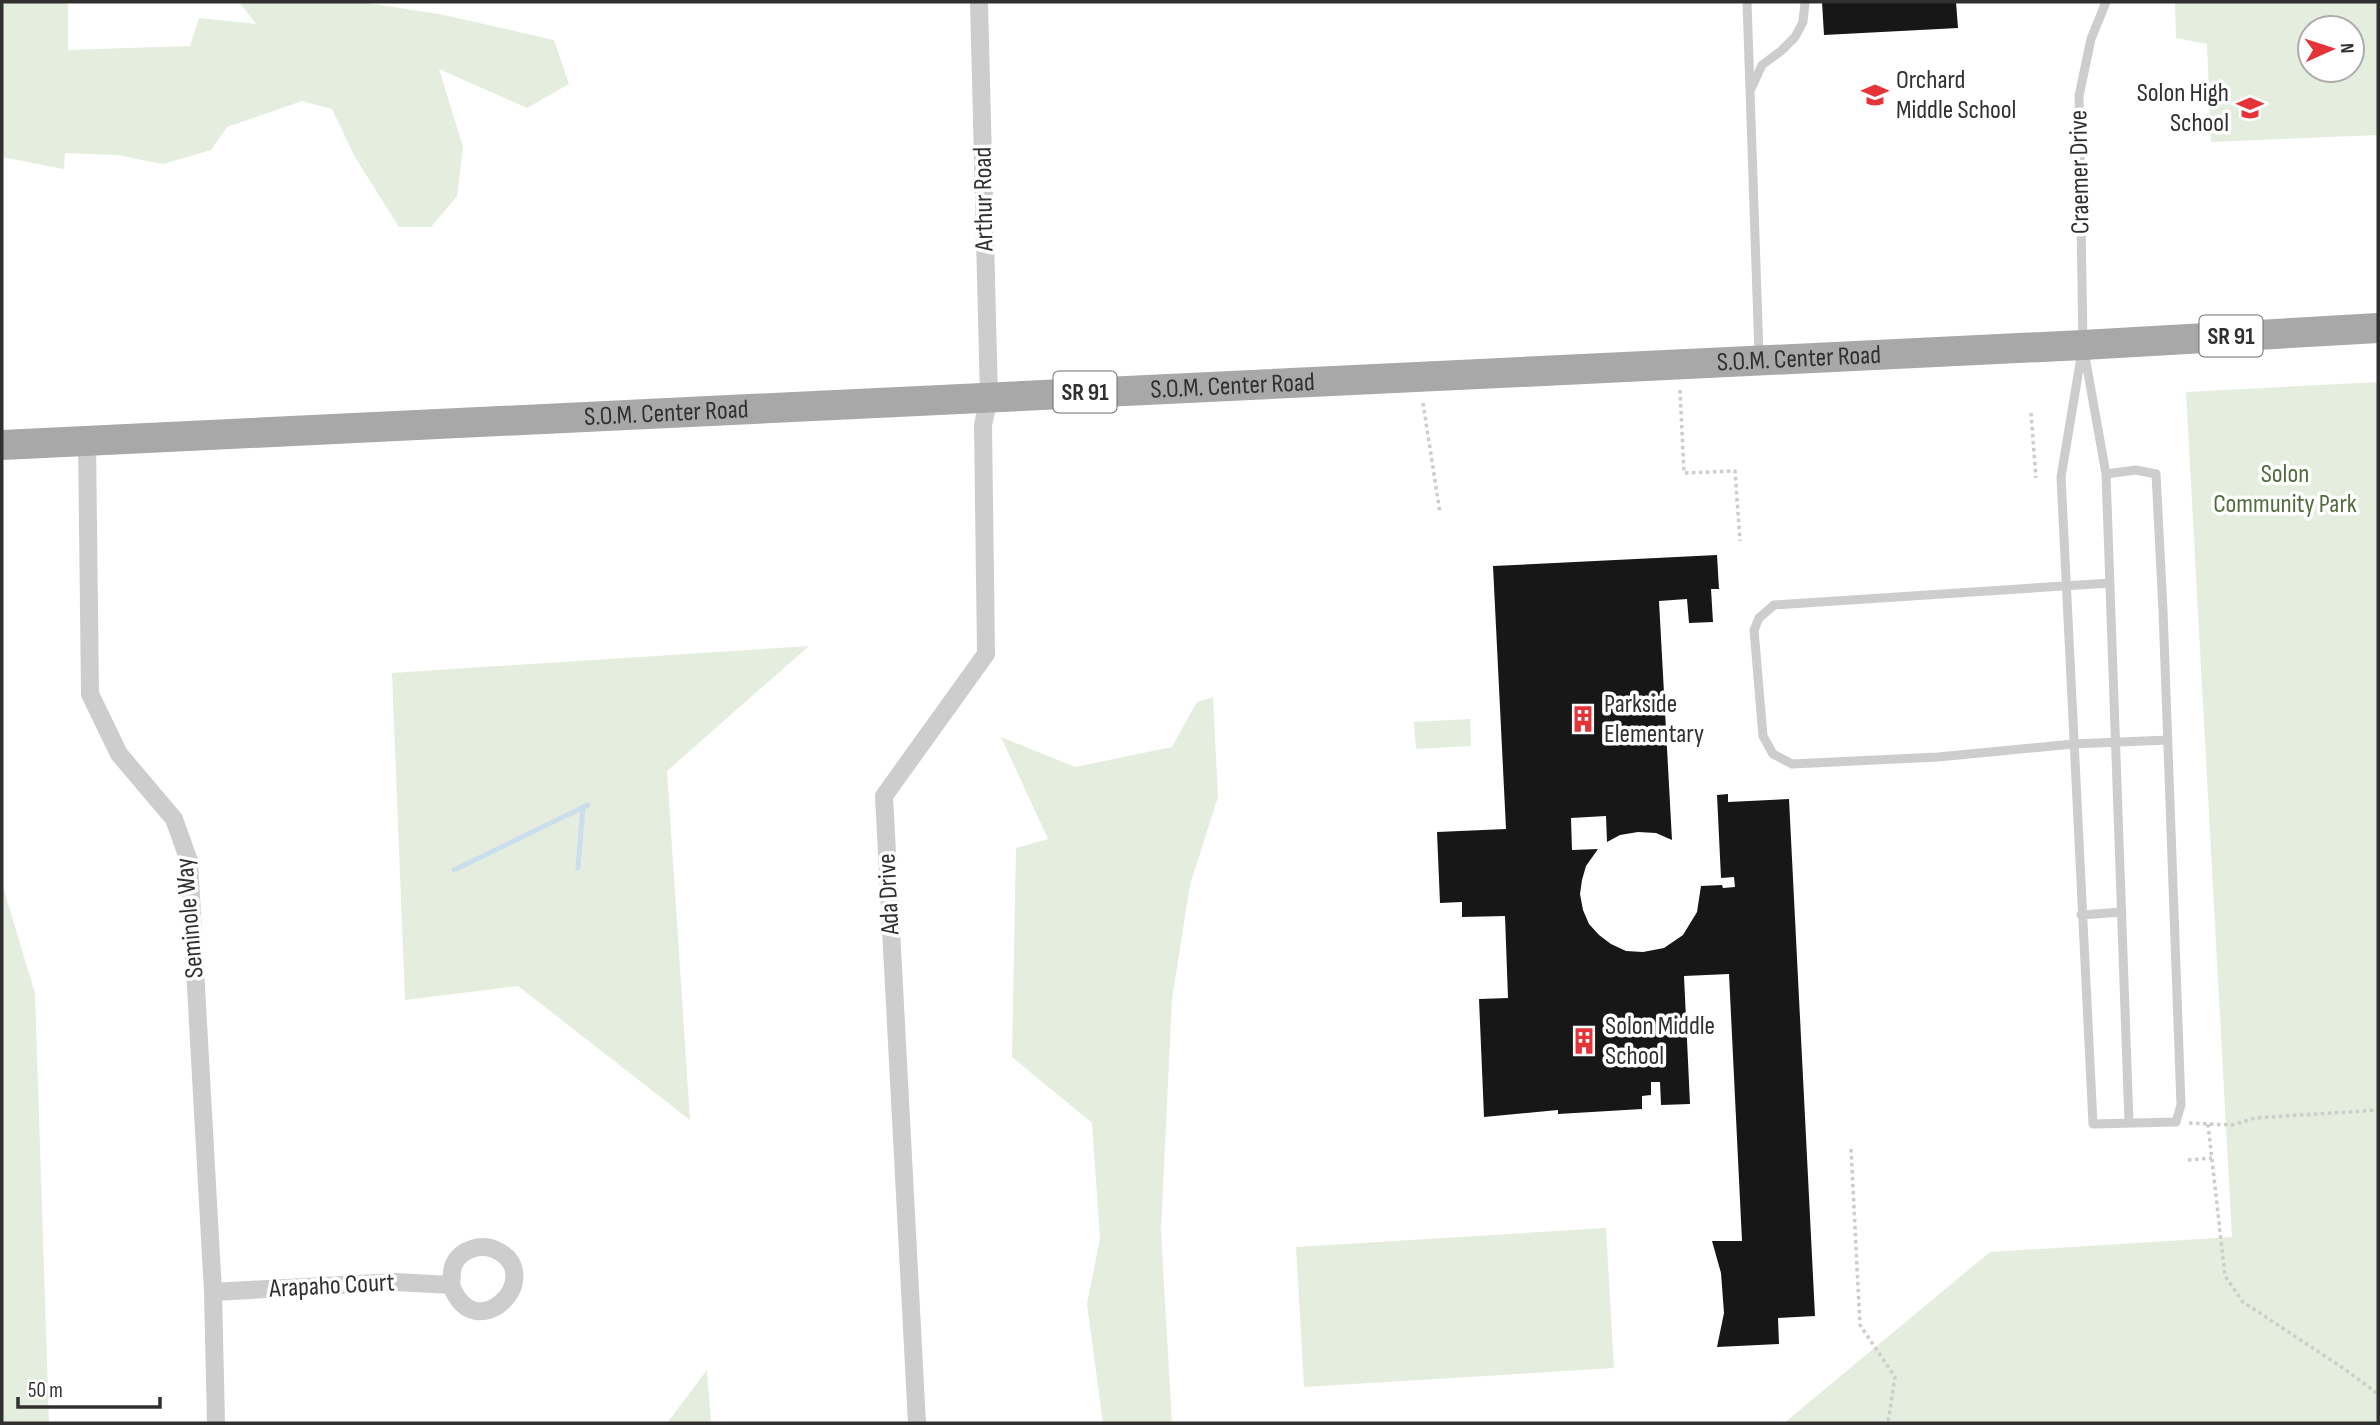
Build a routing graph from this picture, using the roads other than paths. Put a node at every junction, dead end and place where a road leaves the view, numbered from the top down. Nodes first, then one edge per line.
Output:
1 (979, 2) edge
2 (1747, 2) edge
3 (1805, 2) edge
4 (2106, 2) edge
5 (1750, 91) junction
6 (2378, 328) edge
7 (2083, 345) junction
8 (1759, 360) junction
9 (989, 397) junction
10 (86, 441) junction
11 (2, 445) edge
12 (2106, 474) junction
13 (2110, 583) junction
14 (2066, 587) junction
15 (2168, 740) junction
16 (2115, 741) junction
17 (2073, 744) junction
18 (2122, 912) junction
19 (2081, 915) junction
20 (2129, 1123) junction
21 (451, 1285) dead end
22 (213, 1292) junction
23 (216, 1423) edge
24 (917, 1423) edge

1 - 9 street, Arthur Road
2 - 5 lane
3 - 5 lane
4 - 7 lane, Craemer Drive
5 - 8 lane
6 - 7 main road, S.O.M. Center Road / SR 91
7 - 8 main road, S.O.M. Center Road / SR 91
7 - 12 lane
7 - 14 lane
8 - 9 main road, S.O.M. Center Road / SR 91
9 - 10 main road, S.O.M. Center Road / SR 91
9 - 24 street, Ada Drive
10 - 11 main road, S.O.M. Center Road / SR 91
10 - 22 street, Seminole Way
12 - 13 lane
12 - 15 lane
13 - 14 lane
13 - 16 lane
14 - 17 lane
14 - 17 lane
15 - 16 lane
15 - 20 lane
16 - 17 lane
16 - 18 lane
17 - 19 lane
18 - 19 lane
18 - 20 lane
19 - 20 lane
21 - 22 street, Arapaho Court
22 - 23 street, Seminole Way

